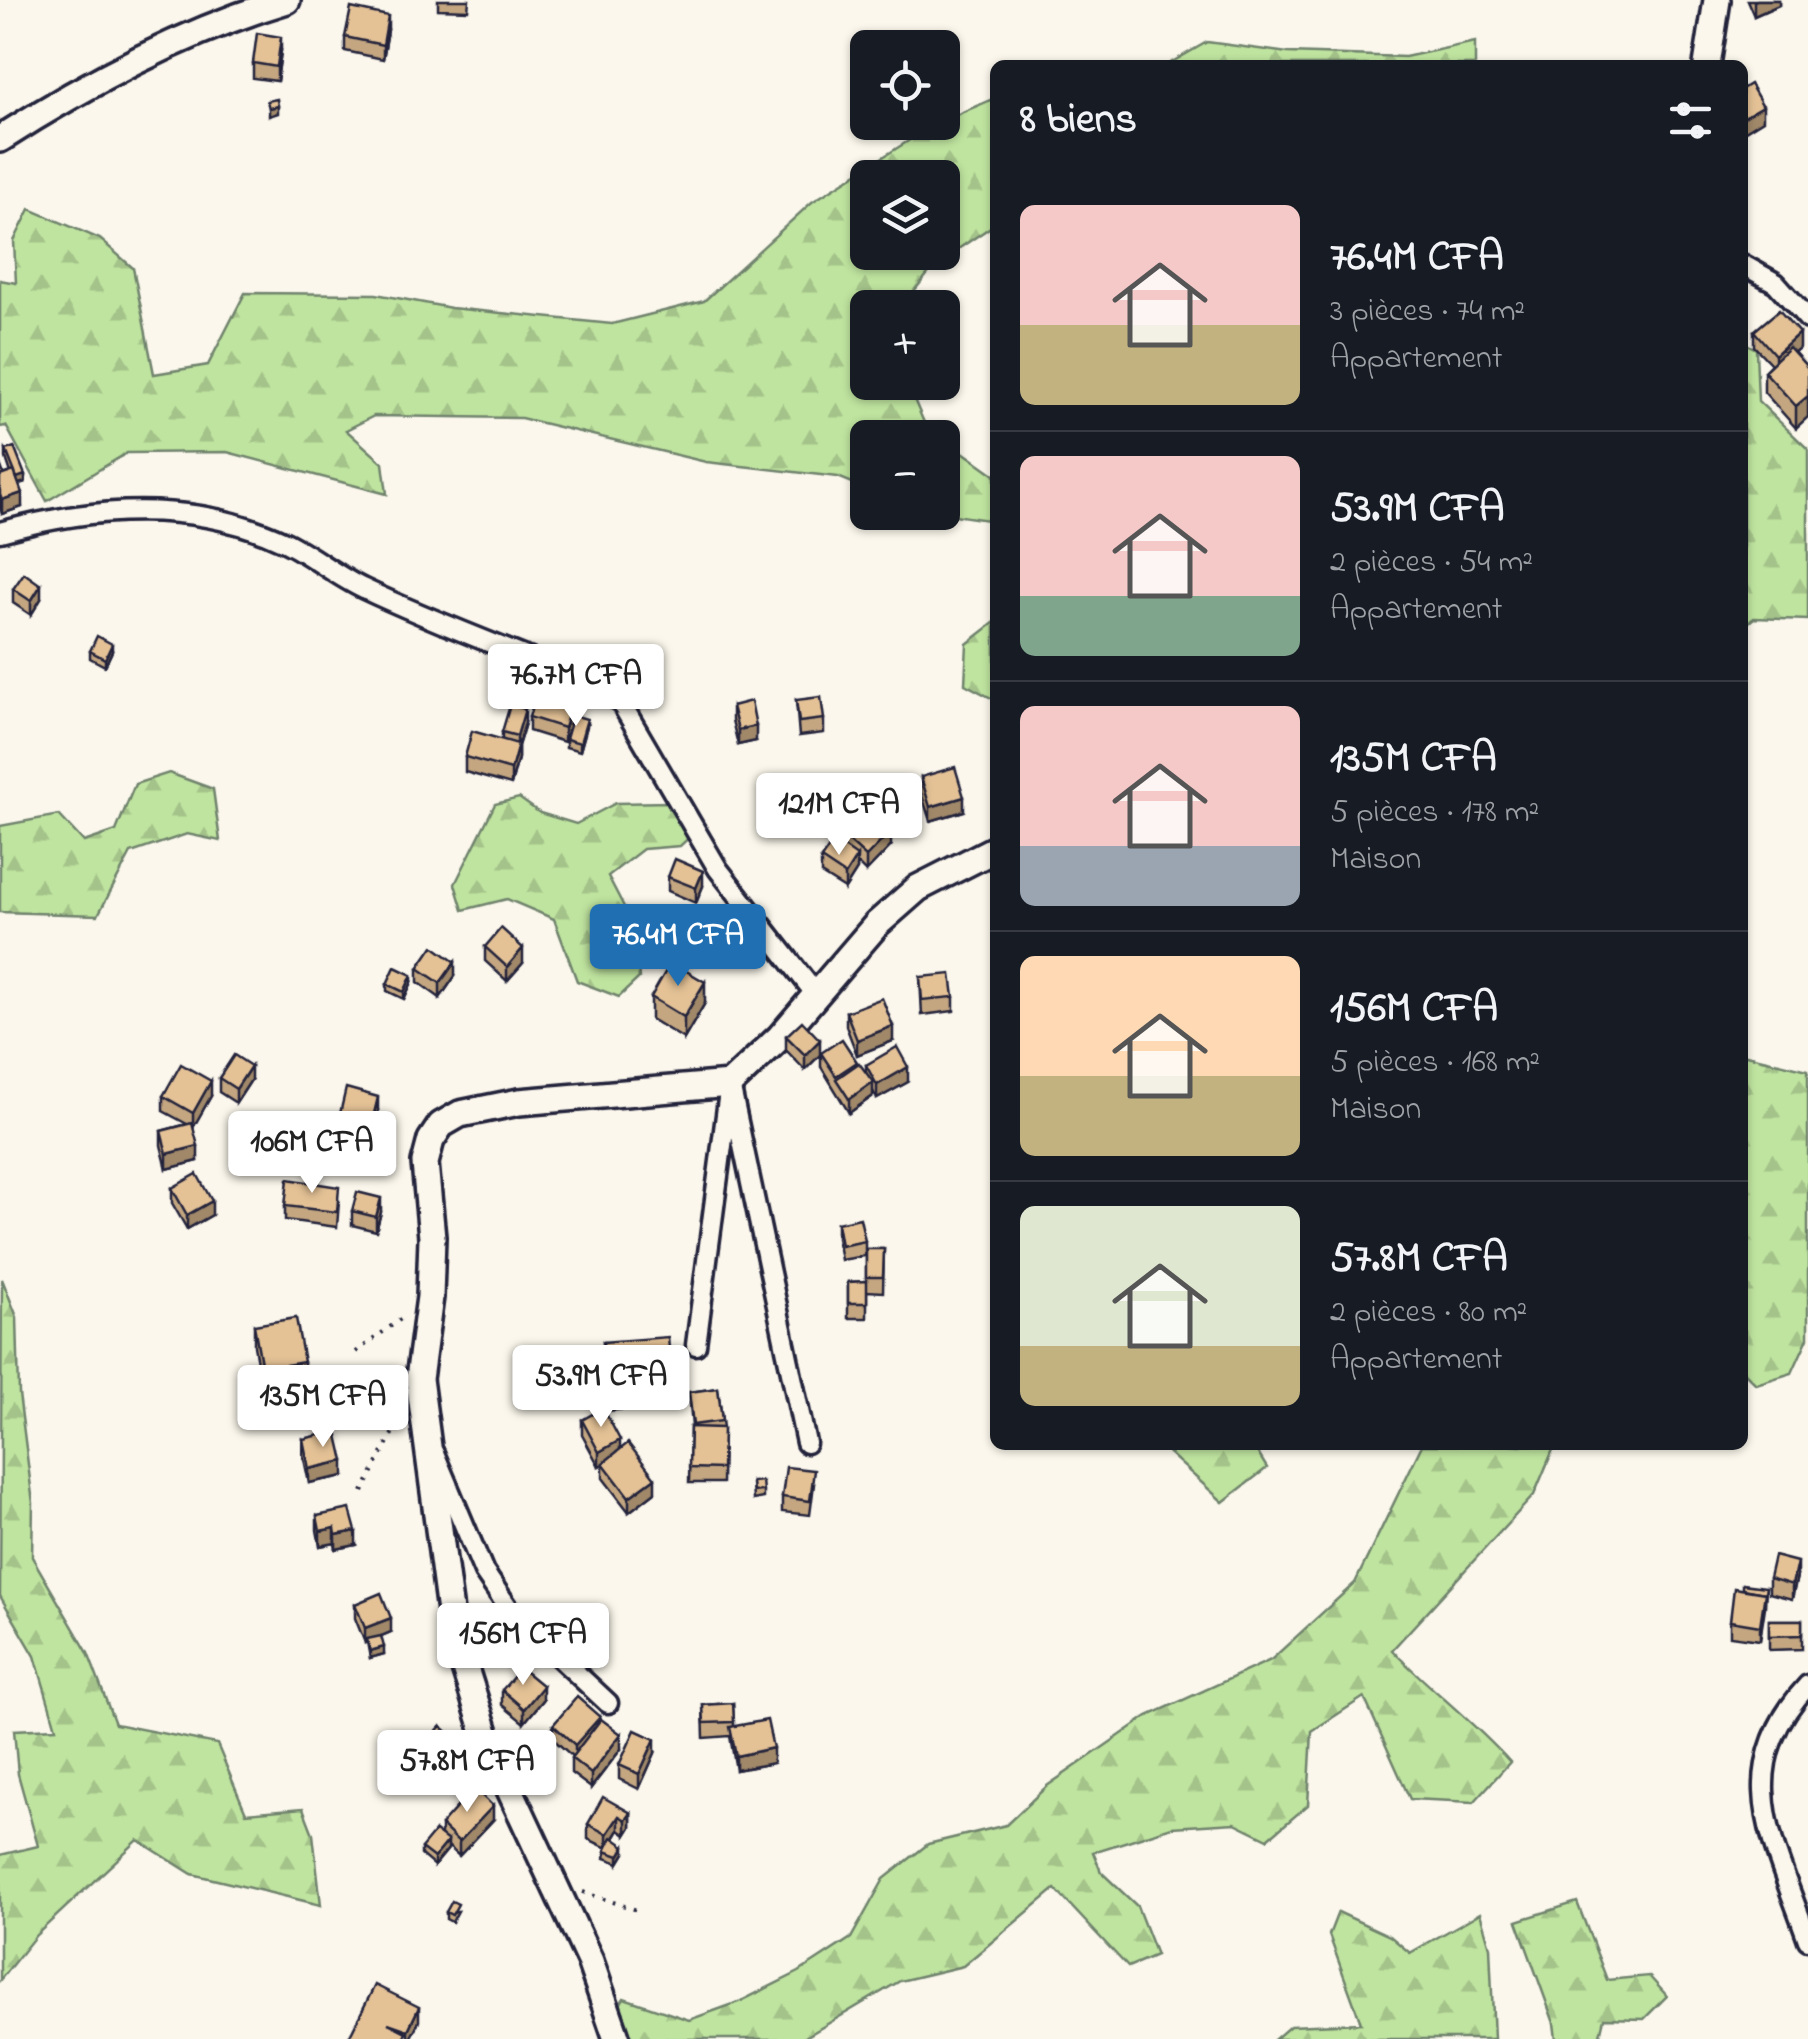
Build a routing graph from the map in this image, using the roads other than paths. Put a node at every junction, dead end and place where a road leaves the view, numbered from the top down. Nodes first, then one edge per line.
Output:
1 (288, 0) edge
2 (1718, 0) edge
3 (1708, 60) edge
4 (0, 139) edge
5 (1748, 267) edge
6 (1808, 319) edge
7 (0, 532) edge
8 (990, 852) edge
9 (814, 992) junction
10 (730, 1084) junction
11 (696, 1345) dead end
12 (425, 1435) junction
13 (806, 1443) dead end
14 (1808, 1685) edge
15 (608, 1703) dead end
16 (1808, 1940) edge
17 (617, 2039) edge

1 - 4 street
2 - 3 street
5 - 6 street
7 - 9 street
8 - 9 street
9 - 10 street
10 - 11 street
10 - 12 street
10 - 13 street
12 - 15 street
12 - 17 street
14 - 16 street

